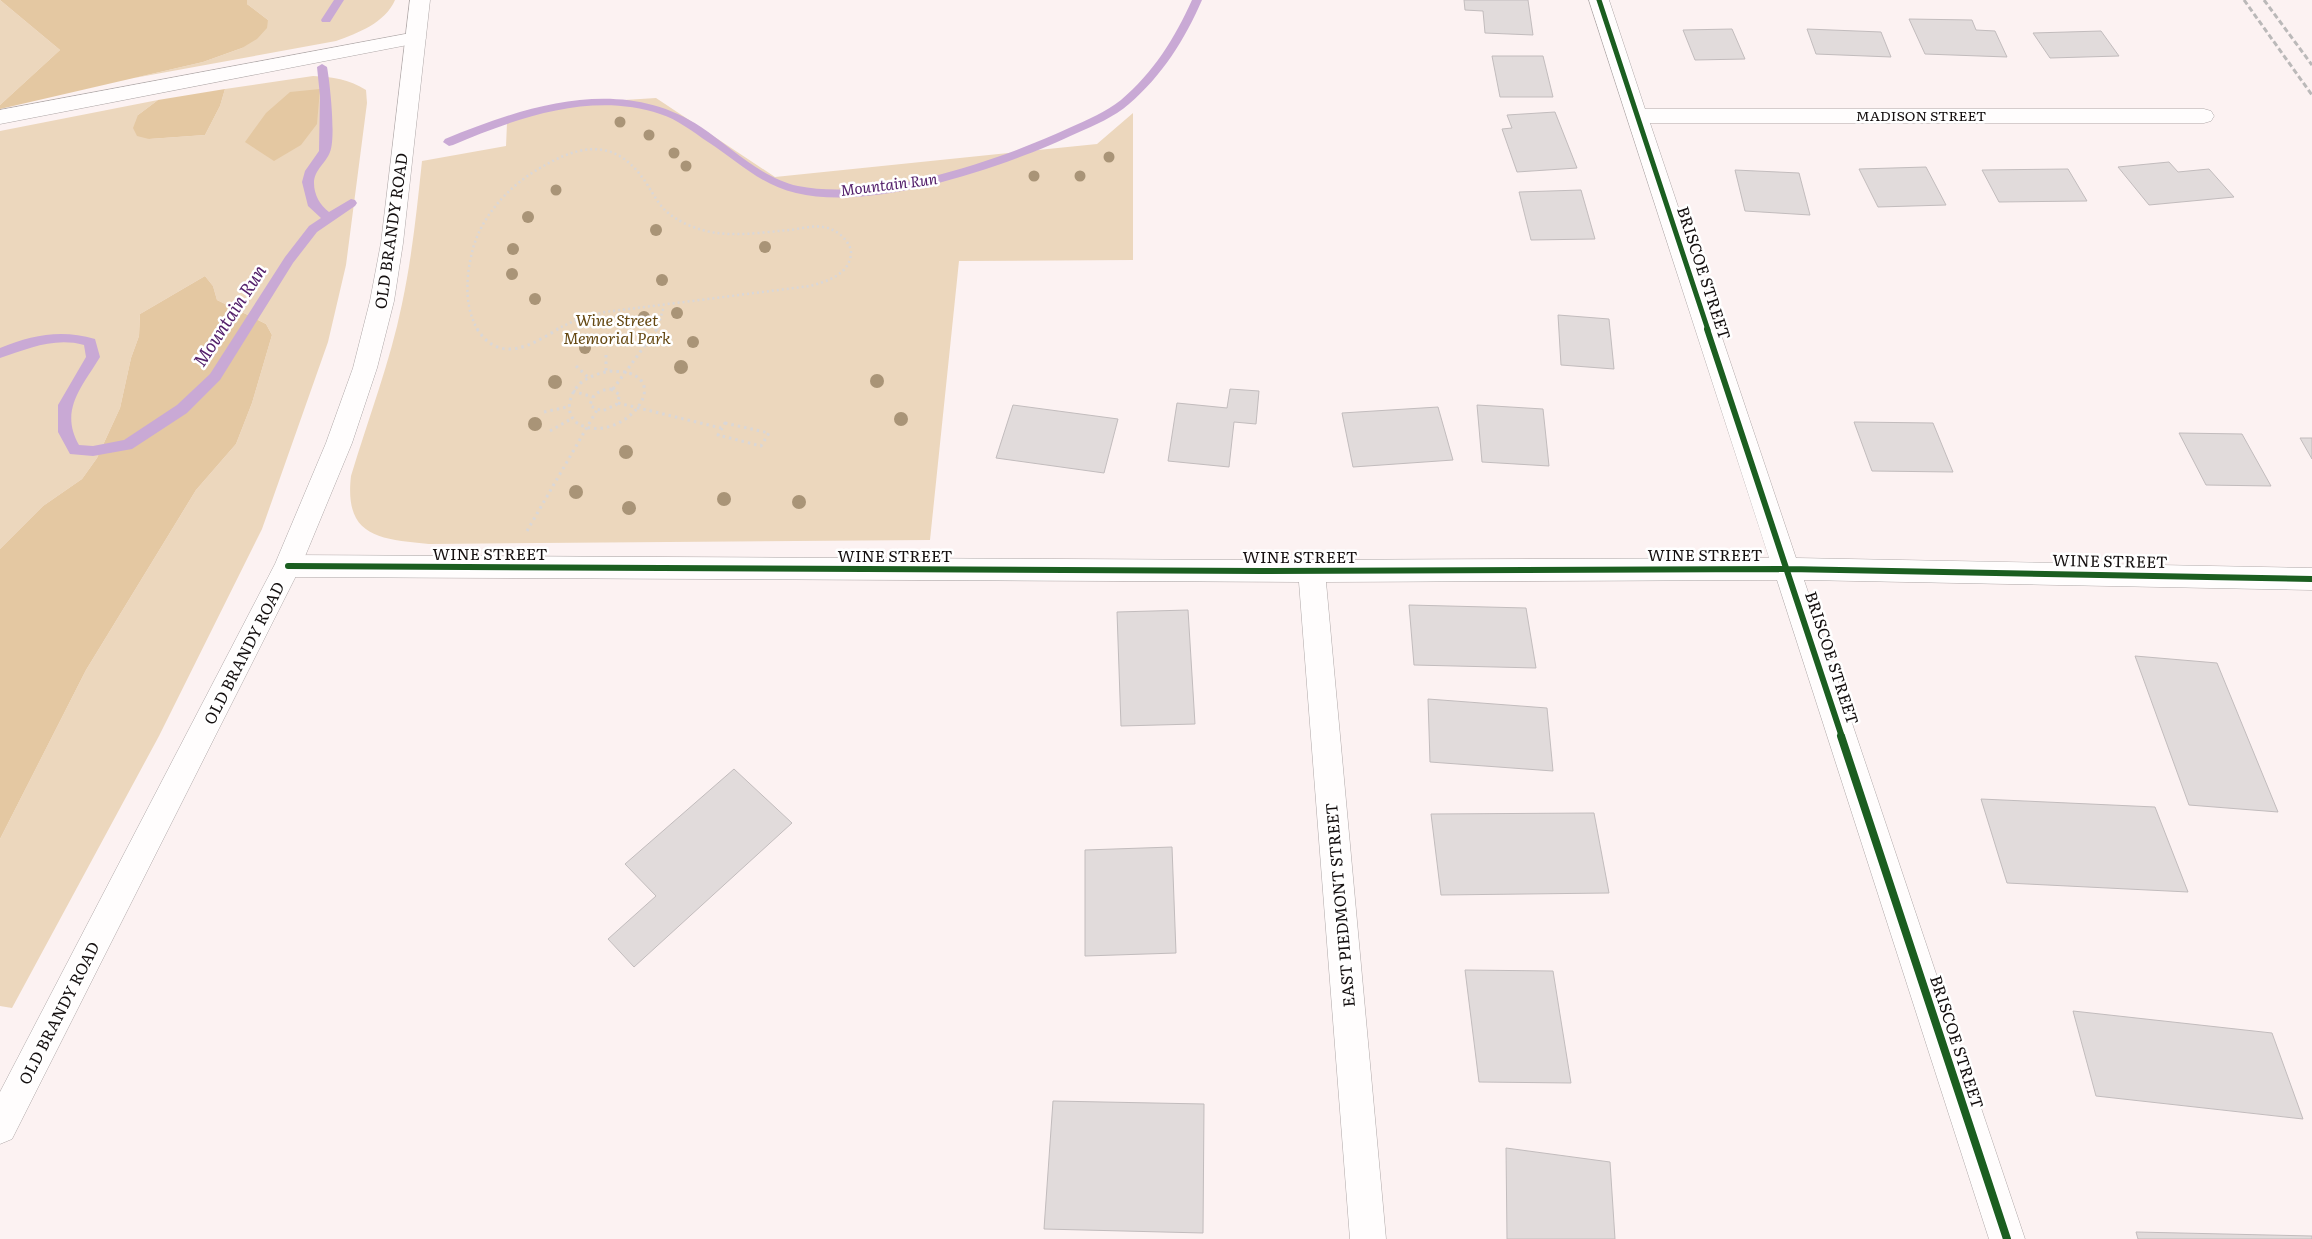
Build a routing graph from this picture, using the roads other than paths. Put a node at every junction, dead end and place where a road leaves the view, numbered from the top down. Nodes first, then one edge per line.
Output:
1 (420, 0) edge
2 (1599, 0) edge
3 (416, 38) junction
4 (1638, 116) junction
5 (2204, 116) dead end
6 (0, 117) edge
7 (288, 566) junction
8 (1788, 569) junction
9 (1312, 571) junction
10 (2312, 579) edge
11 (0, 1127) edge
12 (1368, 1239) edge
13 (2007, 1239) edge

1 - 3 street, OLD BRANDY ROAD
2 - 4 street, BRISCOE STREET
3 - 6 street
3 - 7 street, OLD BRANDY ROAD
4 - 5 street, MADISON STREET
4 - 8 street, BRISCOE STREET
7 - 9 street, WINE STREET
7 - 11 street, OLD BRANDY ROAD
8 - 9 street, WINE STREET
8 - 10 street, WINE STREET
8 - 13 street, BRISCOE STREET
9 - 12 street, EAST PIEDMONT STREET

